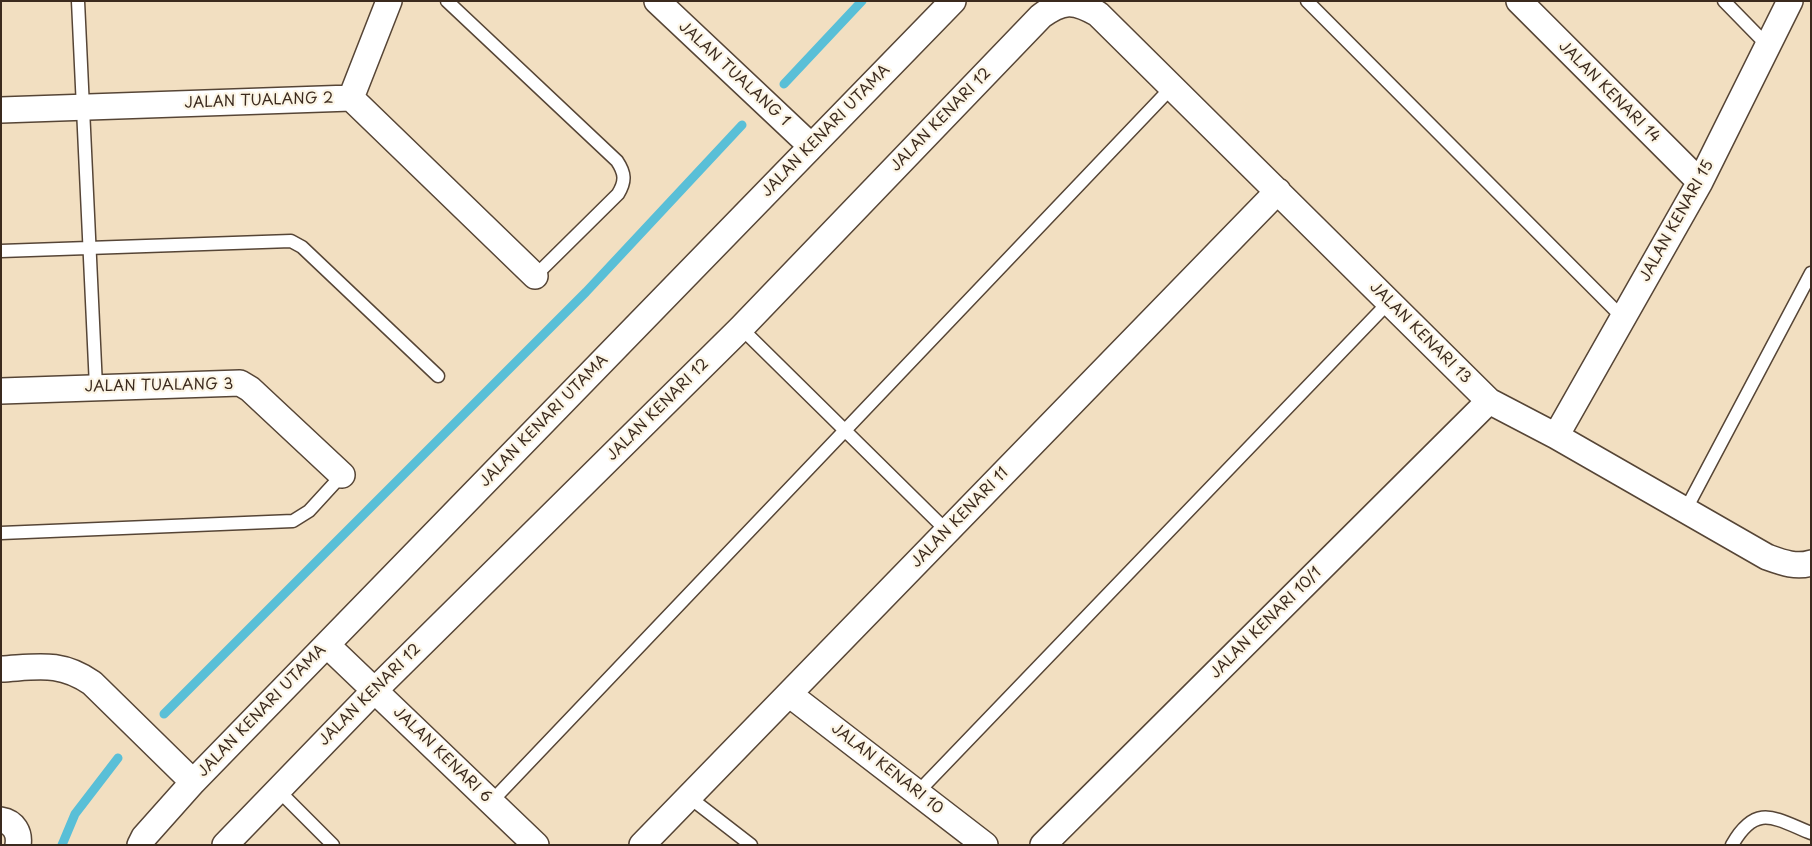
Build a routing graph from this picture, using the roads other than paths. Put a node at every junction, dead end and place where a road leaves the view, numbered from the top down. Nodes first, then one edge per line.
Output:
1 (78, 1) edge
2 (390, 1) edge
3 (448, 1) edge
4 (658, 1) edge
5 (953, 1) edge
6 (1307, 1) edge
7 (1519, 1) edge
8 (1724, 1) edge
9 (1790, 1) edge
10 (1098, 14) joint
11 (1768, 46) junction
12 (1172, 87) junction
13 (351, 98) junction
14 (82, 107) junction
15 (1, 110) edge
16 (811, 146) junction
17 (1700, 182) junction
18 (1278, 191) junction
19 (89, 247) junction
20 (1, 251) edge
21 (1811, 273) edge
22 (535, 276) joint
23 (1389, 302) junction
24 (1623, 318) junction
25 (741, 328) junction
26 (438, 376) dead end
27 (96, 387) junction
28 (1, 391) edge
29 (1489, 401) junction
30 (845, 430) junction
31 (1556, 436) junction
32 (342, 475) joint
33 (1685, 511) junction
34 (947, 531) junction
35 (1, 534) edge
36 (1807, 564) edge
37 (326, 645) junction
38 (1, 669) edge
39 (374, 690) junction
40 (789, 694) junction
41 (193, 782) junction
42 (278, 790) junction
43 (917, 793) junction
44 (689, 797) junction
45 (491, 802) junction
46 (1, 820) edge
47 (1811, 833) edge
48 (18, 845) edge
49 (140, 845) edge
50 (225, 845) edge
51 (333, 845) edge
52 (536, 845) edge
53 (642, 845) edge
54 (751, 845) edge
55 (985, 845) edge
56 (1043, 845) edge
57 (1732, 845) edge

1 - 14 lane
2 - 13 street
3 - 22 lane
4 - 16 street, JALAN TUALANG 1
5 - 16 street, JALAN KENARI UTAMA
6 - 24 lane
7 - 17 street, JALAN KENARI 14
8 - 11 lane
9 - 11 street, JALAN KENARI 15
10 - 12 street, JALAN KENARI 13
10 - 25 street, JALAN KENARI 12
11 - 17 street, JALAN KENARI 15
12 - 18 street, JALAN KENARI 13
12 - 30 lane
13 - 14 street, JALAN TUALANG 2
13 - 22 street, JALAN TUALANG 2
14 - 15 street, JALAN TUALANG 2
14 - 19 lane
16 - 37 street, JALAN KENARI UTAMA
17 - 24 street, JALAN KENARI 15
18 - 23 street, JALAN KENARI 13
18 - 34 street, JALAN KENARI 11
19 - 20 lane
19 - 26 lane
19 - 27 lane
21 - 33 lane
23 - 29 street, JALAN KENARI 13
23 - 43 lane
24 - 31 street, JALAN KENARI 15
25 - 30 lane
25 - 39 street, JALAN KENARI 12
27 - 28 street, JALAN TUALANG 3
27 - 32 street, JALAN TUALANG 3
29 - 31 street, JALAN KENARI 13
29 - 56 street, JALAN KENARI 10/1
30 - 34 lane
30 - 45 lane
31 - 33 street, JALAN KENARI 13
32 - 35 lane
33 - 36 street, JALAN KENARI 13
34 - 40 street, JALAN KENARI 11
37 - 39 street, JALAN KENARI 6
37 - 41 street, JALAN KENARI UTAMA
38 - 41 street
39 - 42 street, JALAN KENARI 12
39 - 45 street, JALAN KENARI 6
40 - 43 street, JALAN KENARI 10
40 - 44 street, JALAN KENARI 11
41 - 49 street, JALAN KENARI UTAMA
42 - 50 street, JALAN KENARI 12
42 - 51 lane
43 - 55 street, JALAN KENARI 10
44 - 53 street, JALAN KENARI 11
44 - 54 lane
45 - 52 street, JALAN KENARI 6
46 - 48 street
47 - 57 lane

